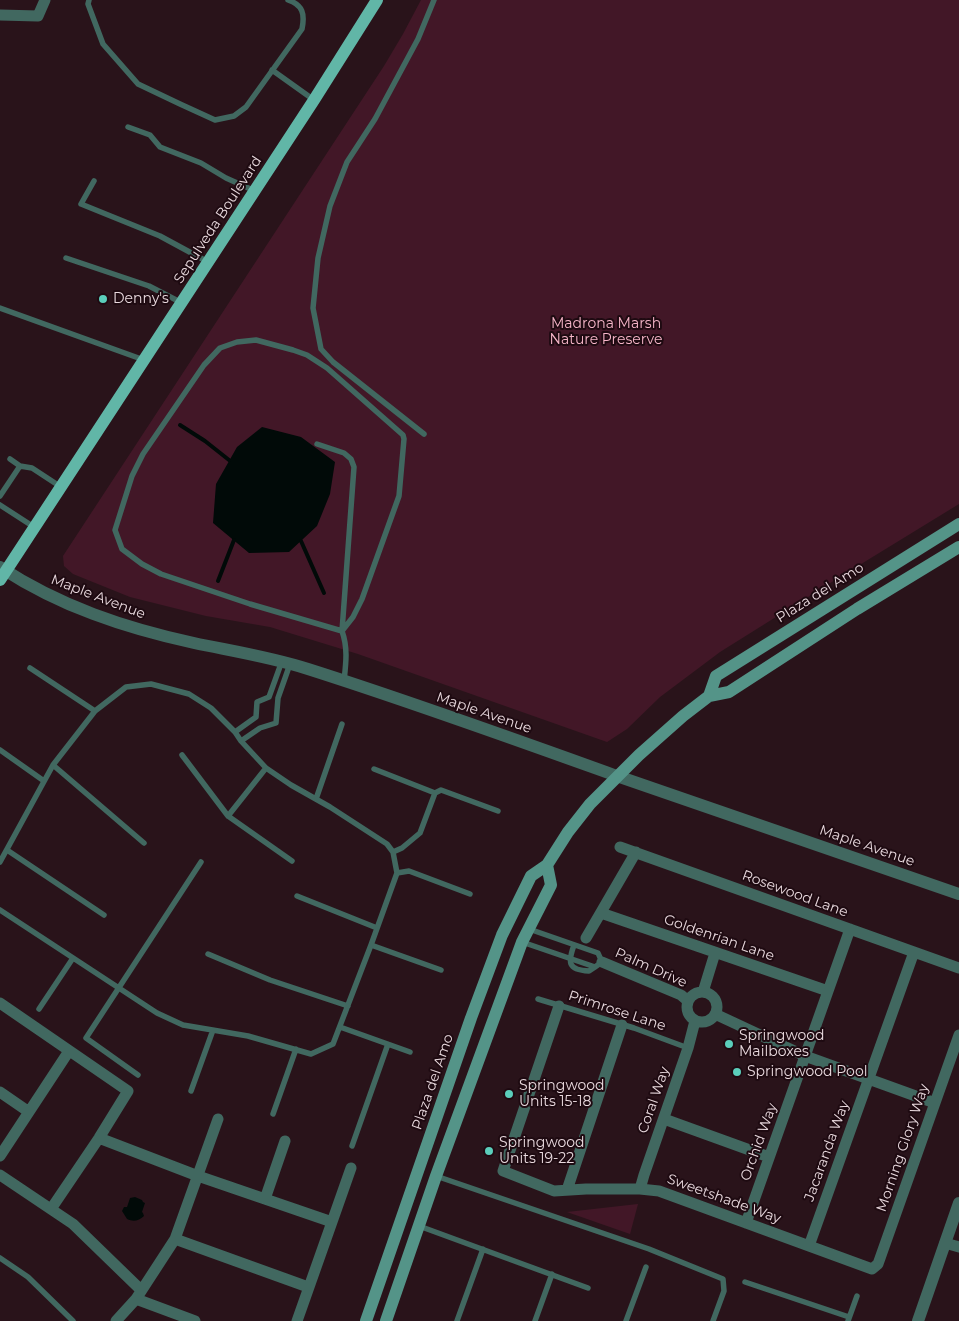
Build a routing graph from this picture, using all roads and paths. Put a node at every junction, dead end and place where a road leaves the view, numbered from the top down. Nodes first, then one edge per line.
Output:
1 (45, 0) edge
2 (89, 0) edge
3 (288, 0) edge
4 (378, 0) edge
5 (434, 0) edge
6 (0, 15) edge
7 (272, 70) junction
8 (314, 100) junction
9 (128, 127) dead end
10 (94, 181) dead end
11 (255, 191) junction
12 (66, 258) dead end
13 (208, 262) junction
14 (182, 302) junction
15 (0, 308) edge
16 (144, 360) junction
17 (424, 434) dead end
18 (317, 444) dead end
19 (10, 460) dead end
20 (20, 466) junction
21 (61, 487) junction
22 (0, 496) edge
23 (0, 505) edge
24 (959, 524) edge
25 (35, 527) junction
26 (959, 547) edge
27 (2, 573) edge
28 (847, 594) junction
29 (857, 610) junction
30 (342, 631) junction
31 (286, 662) junction
32 (30, 668) dead end
33 (344, 681) junction
34 (709, 696) junction
35 (95, 711) junction
36 (342, 724) dead end
37 (235, 732) junction
38 (241, 741) junction
39 (0, 750) edge
40 (182, 755) dead end
41 (53, 765) junction
42 (266, 768) junction
43 (374, 769) dead end
44 (617, 776) junction
45 (44, 781) junction
46 (435, 793) junction
47 (316, 799) junction
48 (498, 812) dead end
49 (228, 816) junction
50 (144, 844) dead end
51 (620, 847) dead end
52 (7, 850) junction
53 (393, 852) junction
54 (636, 852) junction
55 (0, 862) edge
56 (201, 862) dead end
57 (292, 862) dead end
58 (547, 865) junction
59 (397, 873) junction
60 (470, 894) dead end
61 (959, 894) edge
62 (297, 896) dead end
63 (0, 911) edge
64 (600, 913) junction
65 (104, 915) dead end
66 (508, 922) junction
67 (377, 928) junction
68 (528, 929) junction
69 (850, 929) junction
70 (502, 935) junction
71 (586, 938) dead end
72 (522, 942) junction
73 (371, 945) junction
74 (574, 945) junction
75 (914, 952) junction
76 (715, 953) junction
77 (208, 954) dead end
78 (73, 958) junction
79 (570, 958) junction
80 (598, 964) junction
81 (959, 968) edge
82 (441, 970) dead end
83 (119, 988) junction
84 (828, 991) junction
85 (703, 992) junction
86 (538, 999) dead end
87 (688, 1001) junction
88 (0, 1003) edge
89 (348, 1006) junction
90 (559, 1006) junction
91 (39, 1009) dead end
92 (715, 1014) junction
93 (695, 1021) junction
94 (622, 1025) junction
95 (340, 1027) junction
96 (213, 1030) junction
97 (959, 1035) edge
98 (388, 1044) junction
99 (688, 1048) junction
100 (69, 1050) junction
101 (296, 1050) junction
102 (410, 1052) dead end
103 (805, 1056) junction
104 (138, 1075) dead end
105 (869, 1079) junction
106 (191, 1091) dead end
107 (0, 1092) edge
108 (935, 1103) junction
109 (29, 1112) junction
110 (273, 1114) dead end
111 (664, 1118) junction
112 (218, 1119) dead end
113 (100, 1138) junction
114 (285, 1141) dead end
115 (352, 1146) dead end
116 (0, 1156) edge
117 (769, 1157) junction
118 (350, 1168) dead end
119 (418, 1169) junction
120 (0, 1175) edge
121 (198, 1176) junction
122 (436, 1176) junction
123 (640, 1189) junction
124 (567, 1190) junction
125 (265, 1198) junction
126 (959, 1203) edge
127 (50, 1209) junction
128 (332, 1222) junction
129 (746, 1223) junction
130 (419, 1226) junction
131 (175, 1239) junction
132 (945, 1243) junction
133 (809, 1246) junction
134 (959, 1248) edge
135 (483, 1249) junction
136 (0, 1258) edge
137 (646, 1267) dead end
138 (872, 1268) joint
139 (552, 1274) junction
140 (745, 1282) dead end
141 (308, 1287) junction
142 (588, 1288) dead end
143 (138, 1295) junction
144 (857, 1296) dead end
145 (848, 1319) edge
146 (73, 1321) edge
147 (116, 1321) edge
148 (195, 1321) edge
149 (297, 1321) edge
150 (366, 1321) edge
151 (386, 1321) edge
152 (458, 1321) edge
153 (535, 1321) edge
154 (626, 1321) edge
155 (713, 1321) edge
156 (918, 1321) edge

1 - 6 street
2 - 7 lane
3 - 7 lane
4 - 8 main road, Sepulveda Boulevard
5 - 17 lane
7 - 8 lane
8 - 11 main road, Sepulveda Boulevard
9 - 11 lane
10 - 13 lane
11 - 13 main road, Sepulveda Boulevard
12 - 14 lane
13 - 14 main road, Sepulveda Boulevard
14 - 16 main road, Sepulveda Boulevard
15 - 16 lane
16 - 21 main road, Sepulveda Boulevard
18 - 30 lane
19 - 20 lane
20 - 21 lane
20 - 22 lane
21 - 25 main road, Sepulveda Boulevard
23 - 25 lane
24 - 28 main road, Plaza del Amo
25 - 27 main road, Sepulveda Boulevard
26 - 29 main road, Plaza del Amo
27 - 31 street, Maple Avenue
28 - 29 main road
28 - 34 main road, Plaza del Amo
29 - 34 main road, Plaza del Amo
30 - 30 lane
30 - 33 lane
31 - 33 street, Maple Avenue
31 - 37 lane
31 - 38 lane
32 - 35 lane
33 - 44 street, Maple Avenue
34 - 44 main road, Plaza del Amo
35 - 37 lane
35 - 41 lane
36 - 47 lane
37 - 38 lane
38 - 42 lane
39 - 45 lane
40 - 49 lane
41 - 45 lane
41 - 50 lane
42 - 47 lane
42 - 49 lane
43 - 46 lane
44 - 58 main road, Plaza del Amo
44 - 61 street, Maple Avenue
45 - 52 lane
46 - 48 lane
46 - 53 lane
47 - 53 lane
49 - 57 lane
51 - 54 street, Rosewood Lane
52 - 55 lane
52 - 65 lane
53 - 59 lane
54 - 64 street
54 - 69 street, Rosewood Lane
56 - 83 lane
58 - 66 main road, Plaza del Amo
58 - 68 main road
59 - 60 lane
59 - 67 lane
62 - 67 lane
63 - 78 lane
64 - 71 street
64 - 76 street, Goldenrian Lane
66 - 68 main road
66 - 70 main road, Plaza del Amo
67 - 73 lane
68 - 72 main road
68 - 74 lane, Palm Drive
69 - 75 street, Rosewood Lane
69 - 84 street, Orchid Way
70 - 72 main road
70 - 119 main road, Plaza del Amo
72 - 79 lane, Palm Drive
72 - 122 main road
73 - 82 lane
73 - 89 lane
74 - 79 lane
74 - 80 lane, Palm Drive
75 - 81 street, Rosewood Lane
75 - 105 street, Jacaranda Way
76 - 84 street, Goldenrian Lane
76 - 85 street
77 - 89 lane
78 - 83 lane
78 - 91 lane
79 - 80 lane, Palm Drive
80 - 87 street, Palm Drive
83 - 96 lane
83 - 104 lane
84 - 103 street, Orchid Way
85 - 87 street
85 - 92 street
86 - 90 lane, Primrose Lane
87 - 93 street
88 - 100 street
89 - 95 lane
90 - 94 lane, Primrose Lane
90 - 124 street, Sweetshade Way
92 - 93 street
92 - 103 street
93 - 99 street, Coral Way
94 - 99 lane, Primrose Lane
94 - 124 street
95 - 98 lane
95 - 101 lane
96 - 101 lane
96 - 106 lane
97 - 108 street, Morning Glory Way
98 - 102 lane
98 - 115 lane
99 - 111 street, Coral Way
100 - 109 street
100 - 113 street
101 - 110 lane
103 - 105 street
103 - 117 street, Orchid Way
105 - 108 street
105 - 133 street, Jacaranda Way
107 - 109 street
108 - 138 street, Morning Glory Way
109 - 116 street
111 - 117 street
111 - 123 street, Coral Way
112 - 121 street
113 - 121 street
113 - 127 street
114 - 125 street
117 - 129 street, Orchid Way
118 - 128 street
119 - 122 main road
119 - 150 main road, Plaza del Amo
120 - 127 street
121 - 125 street
121 - 131 street
122 - 130 main road
122 - 155 lane
123 - 124 street, Sweetshade Way
123 - 129 street, Sweetshade Way
125 - 128 street
126 - 132 street
127 - 143 street
128 - 141 street
129 - 133 street, Sweetshade Way
130 - 135 lane
130 - 151 main road
131 - 141 street
131 - 143 street
132 - 134 street
132 - 156 street
133 - 138 street, Sweetshade Way
135 - 139 lane
135 - 152 lane
136 - 146 lane
137 - 154 lane
139 - 142 lane
139 - 153 lane
140 - 145 lane
141 - 149 street
143 - 147 street
143 - 148 street
144 - 145 lane

